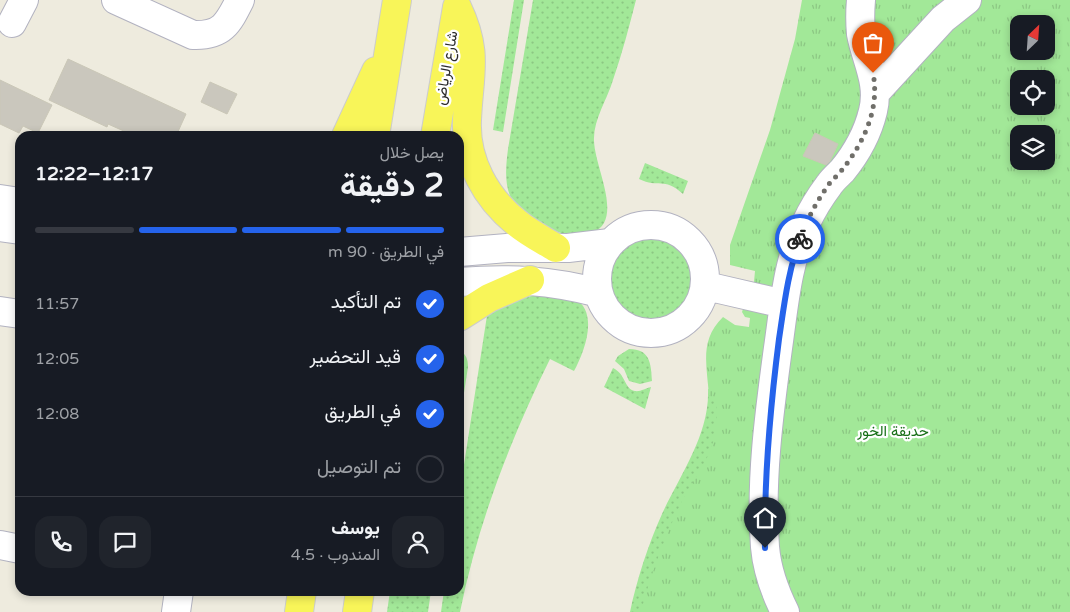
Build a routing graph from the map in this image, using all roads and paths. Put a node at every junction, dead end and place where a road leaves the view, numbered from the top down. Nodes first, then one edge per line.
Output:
1 (116, 0) edge
2 (240, 0) edge
3 (397, 0) edge
4 (861, 0) edge
5 (967, 0) edge
6 (457, 4) edge
7 (391, 38) junction
8 (876, 92) junction
9 (348, 131) edge
10 (376, 131) edge
11 (436, 131) edge
12 (0, 199) edge
13 (15, 201) edge
14 (0, 227) edge
15 (15, 229) edge
16 (610, 243) junction
17 (556, 248) junction
18 (464, 252) edge
19 (530, 280) junction
20 (464, 282) edge
21 (706, 286) junction
22 (599, 293) junction
23 (784, 304) junction
24 (0, 311) edge
25 (15, 313) edge
26 (464, 314) edge
27 (0, 545) edge
28 (15, 548) edge
29 (178, 596) edge
30 (301, 596) edge
31 (359, 596) edge
32 (176, 612) edge
33 (299, 612) edge
34 (357, 612) edge
35 (785, 612) edge

1 - 2 street
3 - 7 main road
4 - 8 street
5 - 8 street
6 - 11 main road, شارع الرياض
6 - 17 main road
7 - 9 main road
7 - 10 main road
8 - 23 street
12 - 13 street
14 - 15 street
16 - 17 street
16 - 21 street
16 - 22 street
17 - 18 street
19 - 20 street
19 - 22 street
19 - 26 main road
21 - 22 street
21 - 23 street
23 - 35 street
24 - 25 street
27 - 28 street
29 - 32 street
30 - 33 main road
31 - 34 main road

